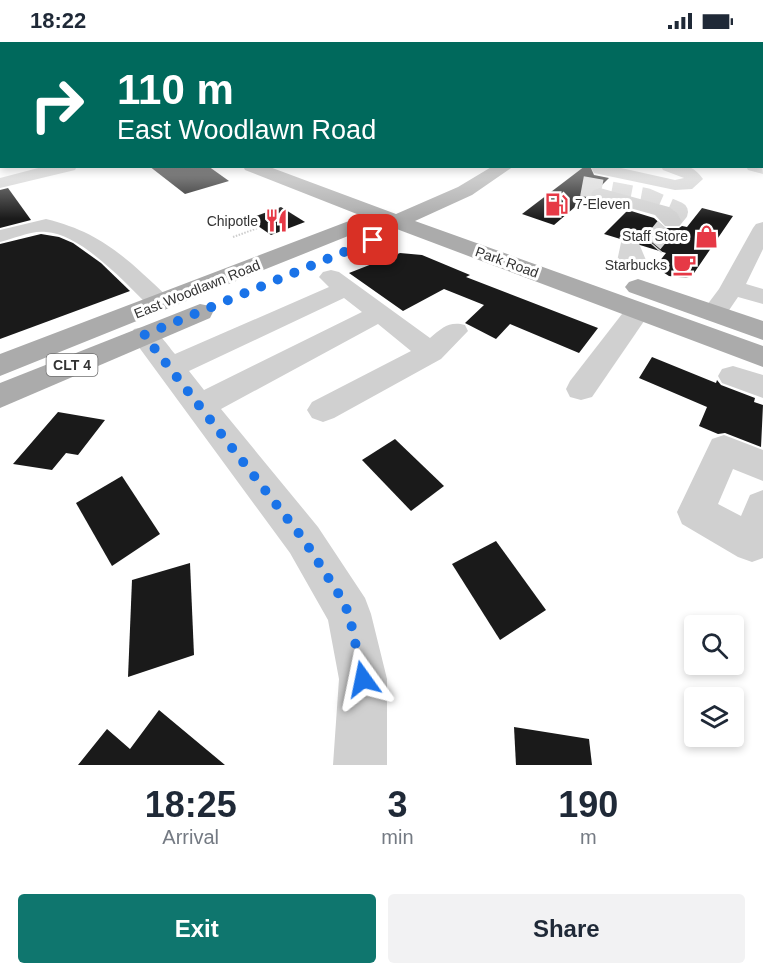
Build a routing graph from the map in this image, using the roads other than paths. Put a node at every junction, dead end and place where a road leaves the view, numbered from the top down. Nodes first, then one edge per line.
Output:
1 (61, 168) edge
2 (256, 168) edge
3 (300, 168) edge
4 (503, 168) edge
5 (676, 168) edge
6 (600, 169) dead end
7 (0, 183) edge
8 (600, 194) dead end
9 (420, 211) junction
10 (396, 222) junction
11 (672, 222) dead end
12 (763, 228) edge
13 (0, 236) edge
14 (732, 288) junction
15 (763, 297) edge
16 (638, 311) junction
17 (380, 313) junction
18 (714, 313) junction
19 (152, 319) junction
20 (455, 331) dead end
21 (763, 331) edge
22 (431, 352) junction
23 (763, 357) edge
24 (0, 366) edge
25 (170, 368) junction
26 (734, 376) dead end
27 (763, 387) edge
28 (581, 389) dead end
29 (0, 396) edge
30 (200, 406) junction
31 (323, 410) dead end
32 (763, 466) edge
33 (763, 507) edge
34 (360, 765) edge

1 - 7 street
2 - 10 main road, Park Road
3 - 9 main road, Park Road
4 - 9 main road, East Woodlawn Road
5 - 6 street
8 - 11 street
9 - 10 main road, East Woodlawn Road
9 - 18 main road, Park Road
10 - 16 main road, Park Road
10 - 19 main road, East Woodlawn Road / CLT 4
10 - 19 main road, East Woodlawn Road
12 - 14 street
13 - 19 street
14 - 15 street
14 - 18 street
16 - 23 main road, Park Road
16 - 28 street
17 - 22 street
17 - 25 street
17 - 30 street
18 - 21 main road, Park Road
19 - 24 main road, East Woodlawn Road
19 - 25 street
19 - 29 main road, East Woodlawn Road / CLT 4
20 - 22 street
22 - 31 street
25 - 30 street
26 - 27 street
30 - 34 street
32 - 33 street

